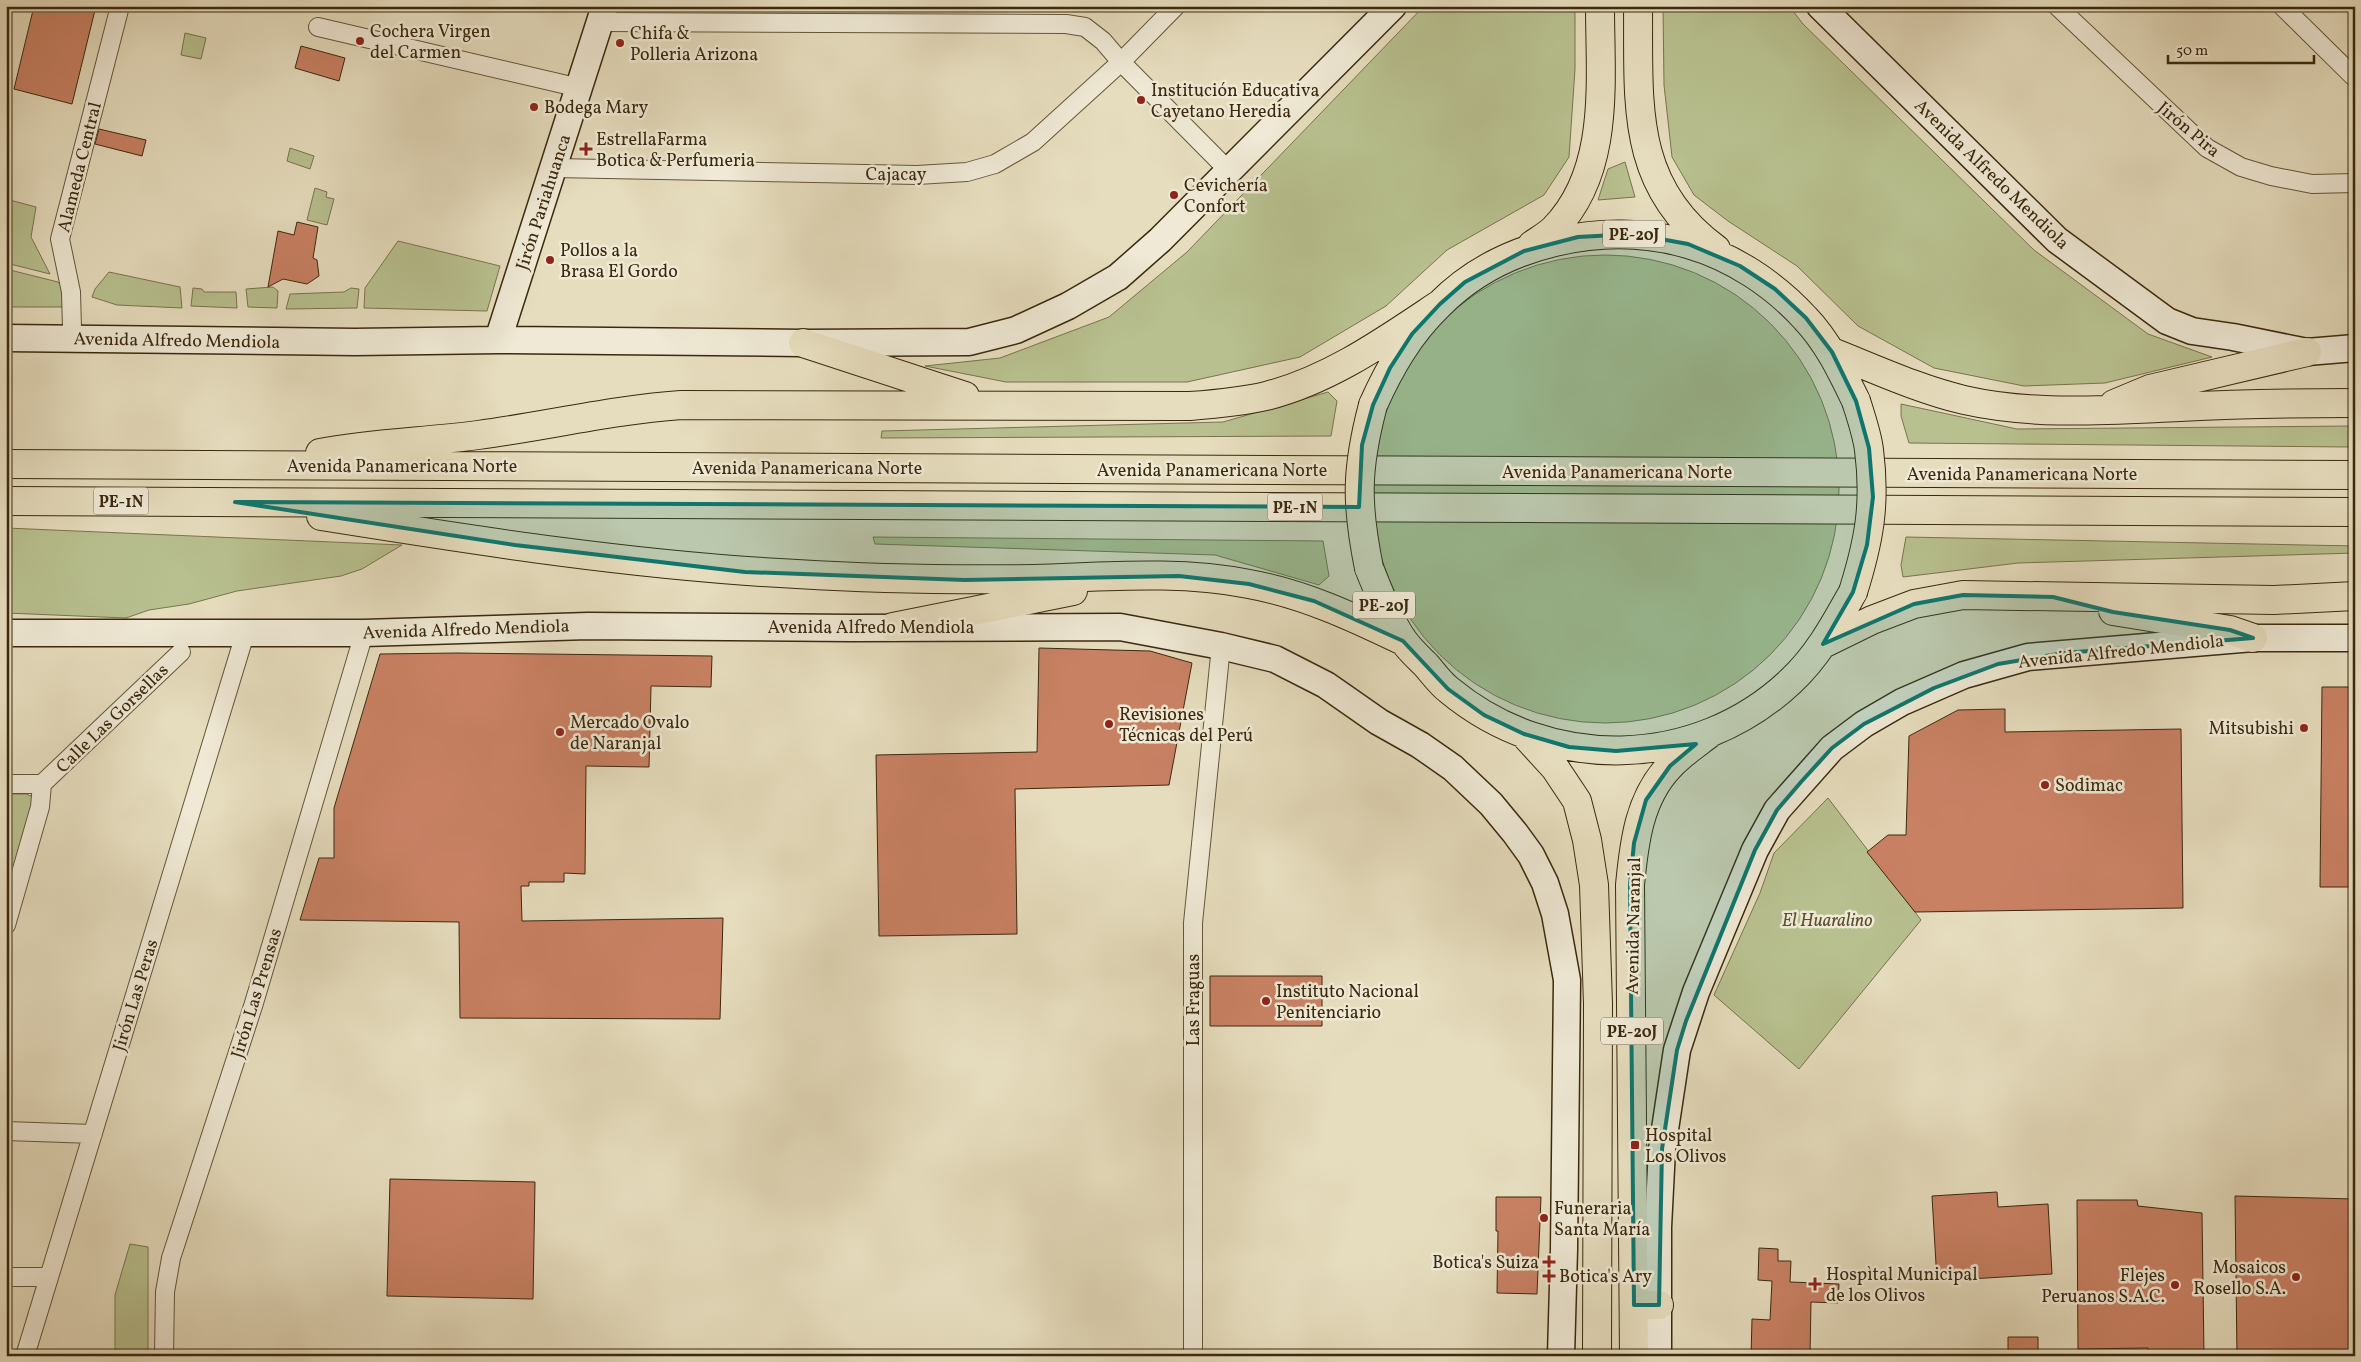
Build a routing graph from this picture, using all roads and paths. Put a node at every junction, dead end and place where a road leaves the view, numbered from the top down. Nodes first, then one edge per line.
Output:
1 (120, 6) edge
2 (1176, 6) edge
3 (1393, 6) edge
4 (1600, 6) edge
5 (1638, 6) edge
6 (1820, 6) edge
7 (2057, 6) edge
8 (2282, 6) edge
9 (603, 14) edge
10 (318, 27) dead end
11 (1120, 62) junction
12 (2355, 78) edge
13 (580, 88) junction
14 (554, 168) junction
15 (1228, 170) junction
16 (2355, 183) edge
17 (1524, 251) junction
18 (1740, 266) junction
19 (1440, 304) junction
20 (72, 328) dead end
21 (6, 338) edge
22 (498, 340) junction
23 (803, 343) junction
24 (2355, 348) edge
25 (1832, 352) junction
26 (2307, 352) junction
27 (2355, 403) edge
28 (992, 404) junction
29 (2094, 412) junction
30 (6, 464) edge
31 (262, 466) junction
32 (2355, 475) edge
33 (6, 501) edge
34 (235, 502) junction
35 (2355, 512) edge
36 (1138, 576) junction
37 (2355, 596) edge
38 (2053, 597) junction
39 (893, 628) junction
40 (6, 632) edge
41 (364, 632) junction
42 (245, 634) junction
43 (2253, 638) junction
44 (2355, 638) edge
45 (1403, 641) junction
46 (1823, 644) junction
47 (1221, 646) junction
48 (181, 652) dead end
49 (1524, 734) junction
50 (1709, 734) junction
51 (6, 784) edge
52 (42, 784) junction
53 (6, 925) edge
54 (1696, 992) joint
55 (6, 1130) edge
56 (92, 1134) junction
57 (6, 1277) edge
58 (49, 1277) junction
59 (1646, 1305) junction
60 (25, 1356) edge
61 (164, 1356) edge
62 (1194, 1356) edge
63 (1560, 1356) edge
64 (1597, 1356) edge
65 (1634, 1356) edge
66 (1658, 1356) edge

1 - 20 street, Alameda Central
2 - 11 street, Cajacay
3 - 15 main road, Avenida Alfredo Mendiola
4 - 17 highway, PE-20J
5 - 18 highway, PE-20J
6 - 26 main road, Avenida Alfredo Mendiola
7 - 16 street, Jirón Pira
8 - 12 street
9 - 11 street
9 - 13 main road, Jirón Pariahuanca
10 - 13 street
11 - 14 street, Cajacay
11 - 15 street
13 - 14 main road, Jirón Pariahuanca
14 - 22 main road, Jirón Pariahuanca
15 - 23 main road, Avenida Alfredo Mendiola
17 - 18 highway, PE-20J
17 - 19 highway, PE-20J
18 - 25 highway, PE-20J
19 - 28 highway
19 - 45 highway, PE-20J, bridge
21 - 22 main road, Avenida Alfredo Mendiola
22 - 23 main road, Avenida Alfredo Mendiola
23 - 28 highway
24 - 26 main road, Avenida Alfredo Mendiola
25 - 29 highway
25 - 46 highway, PE-20J, bridge
26 - 29 highway
27 - 29 highway
28 - 31 highway
30 - 31 highway, Avenida Panamericana Norte / PE-1N
31 - 32 highway, Avenida Panamericana Norte / PE-1N
33 - 34 highway, PE-1N
34 - 35 highway, Avenida Panamericana Norte / PE-1N
34 - 36 highway
36 - 39 highway
36 - 45 highway
37 - 38 highway
38 - 43 highway
38 - 46 highway
39 - 41 main road, Avenida Alfredo Mendiola
39 - 47 main road, Avenida Alfredo Mendiola
40 - 42 main road, Avenida Alfredo Mendiola
41 - 42 main road, Avenida Alfredo Mendiola
41 - 61 street, Jirón Las Prensas
42 - 56 street, Jirón Las Peras
43 - 44 main road, Avenida Alfredo Mendiola
43 - 54 main road, Avenida Alfredo Mendiola
45 - 49 highway, PE-20J
46 - 50 highway, PE-20J
47 - 62 street, Las Fraguas
47 - 63 main road, Avenida Alfredo Mendiola
48 - 52 street, Calle Las Gorsellas
49 - 50 highway, PE-20J
49 - 64 highway, Avenida Naranjal / PE-20J
50 - 59 highway, Avenida Naranjal / PE-20J
51 - 52 street
52 - 53 street
54 - 59 main road, Avenida Naranjal
55 - 56 street
56 - 58 street, Jirón Las Peras
57 - 58 street
58 - 60 street, Jirón Las Peras
59 - 65 highway, Avenida Naranjal / PE-20J
59 - 66 main road, Avenida Naranjal

